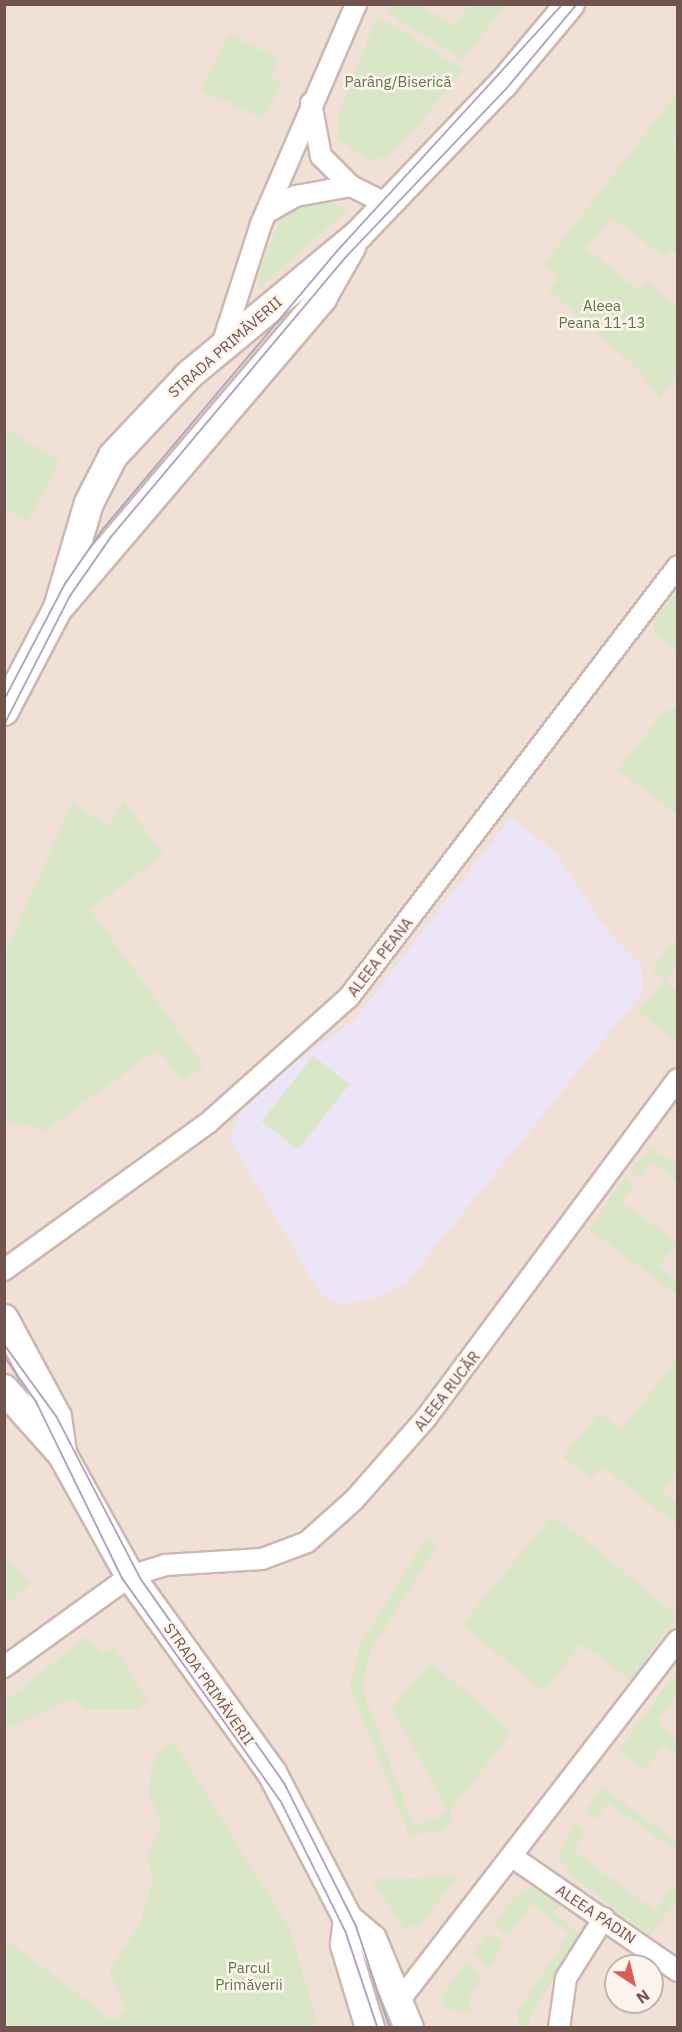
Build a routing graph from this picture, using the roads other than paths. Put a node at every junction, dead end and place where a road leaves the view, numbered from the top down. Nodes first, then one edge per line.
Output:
1 (356, 4) edge
2 (570, 4) edge
3 (311, 103) junction
4 (351, 186) junction
5 (387, 204) junction
6 (266, 213) junction
7 (358, 235) junction
8 (221, 348) junction
9 (678, 566) edge
10 (58, 608) junction
11 (4, 711) edge
12 (678, 1079) edge
13 (4, 1270) edge
14 (4, 1319) edge
15 (4, 1389) edge
16 (62, 1454) junction
17 (130, 1576) junction
18 (678, 1640) edge
19 (4, 1667) edge
20 (514, 1858) junction
21 (604, 1918) junction
22 (348, 1919) junction
23 (678, 1971) edge
24 (399, 2001) junction
25 (370, 2028) edge
26 (410, 2028) edge
27 (559, 2028) edge

1 - 3 street
2 - 5 main road, STRADA PRIMĂVERII
3 - 4 street
3 - 6 street
4 - 5 street
4 - 6 street
5 - 7 main road, STRADA PRIMĂVERII
6 - 8 street
7 - 8 main road, STRADA PRIMĂVERII
7 - 10 main road, STRADA PRIMĂVERII
8 - 10 main road, STRADA PRIMĂVERII
9 - 13 street, ALEEA PEANA
10 - 11 main road, STRADA PRIMĂVERII
12 - 17 street, ALEEA RUCĂR
14 - 16 main road, STRADA PRIMĂVERII
15 - 16 main road, STRADA PRIMĂVERII
16 - 17 main road, STRADA PRIMĂVERII
17 - 19 street, ALEEA RUCĂR
17 - 22 main road, STRADA PRIMĂVERII
18 - 20 street
20 - 21 street, ALEEA PADIN
20 - 24 street
21 - 23 street, ALEEA PADIN
21 - 27 street
22 - 24 main road, STRADA PRIMĂVERII
22 - 25 main road
24 - 26 main road, STRADA PRIMĂVERII

